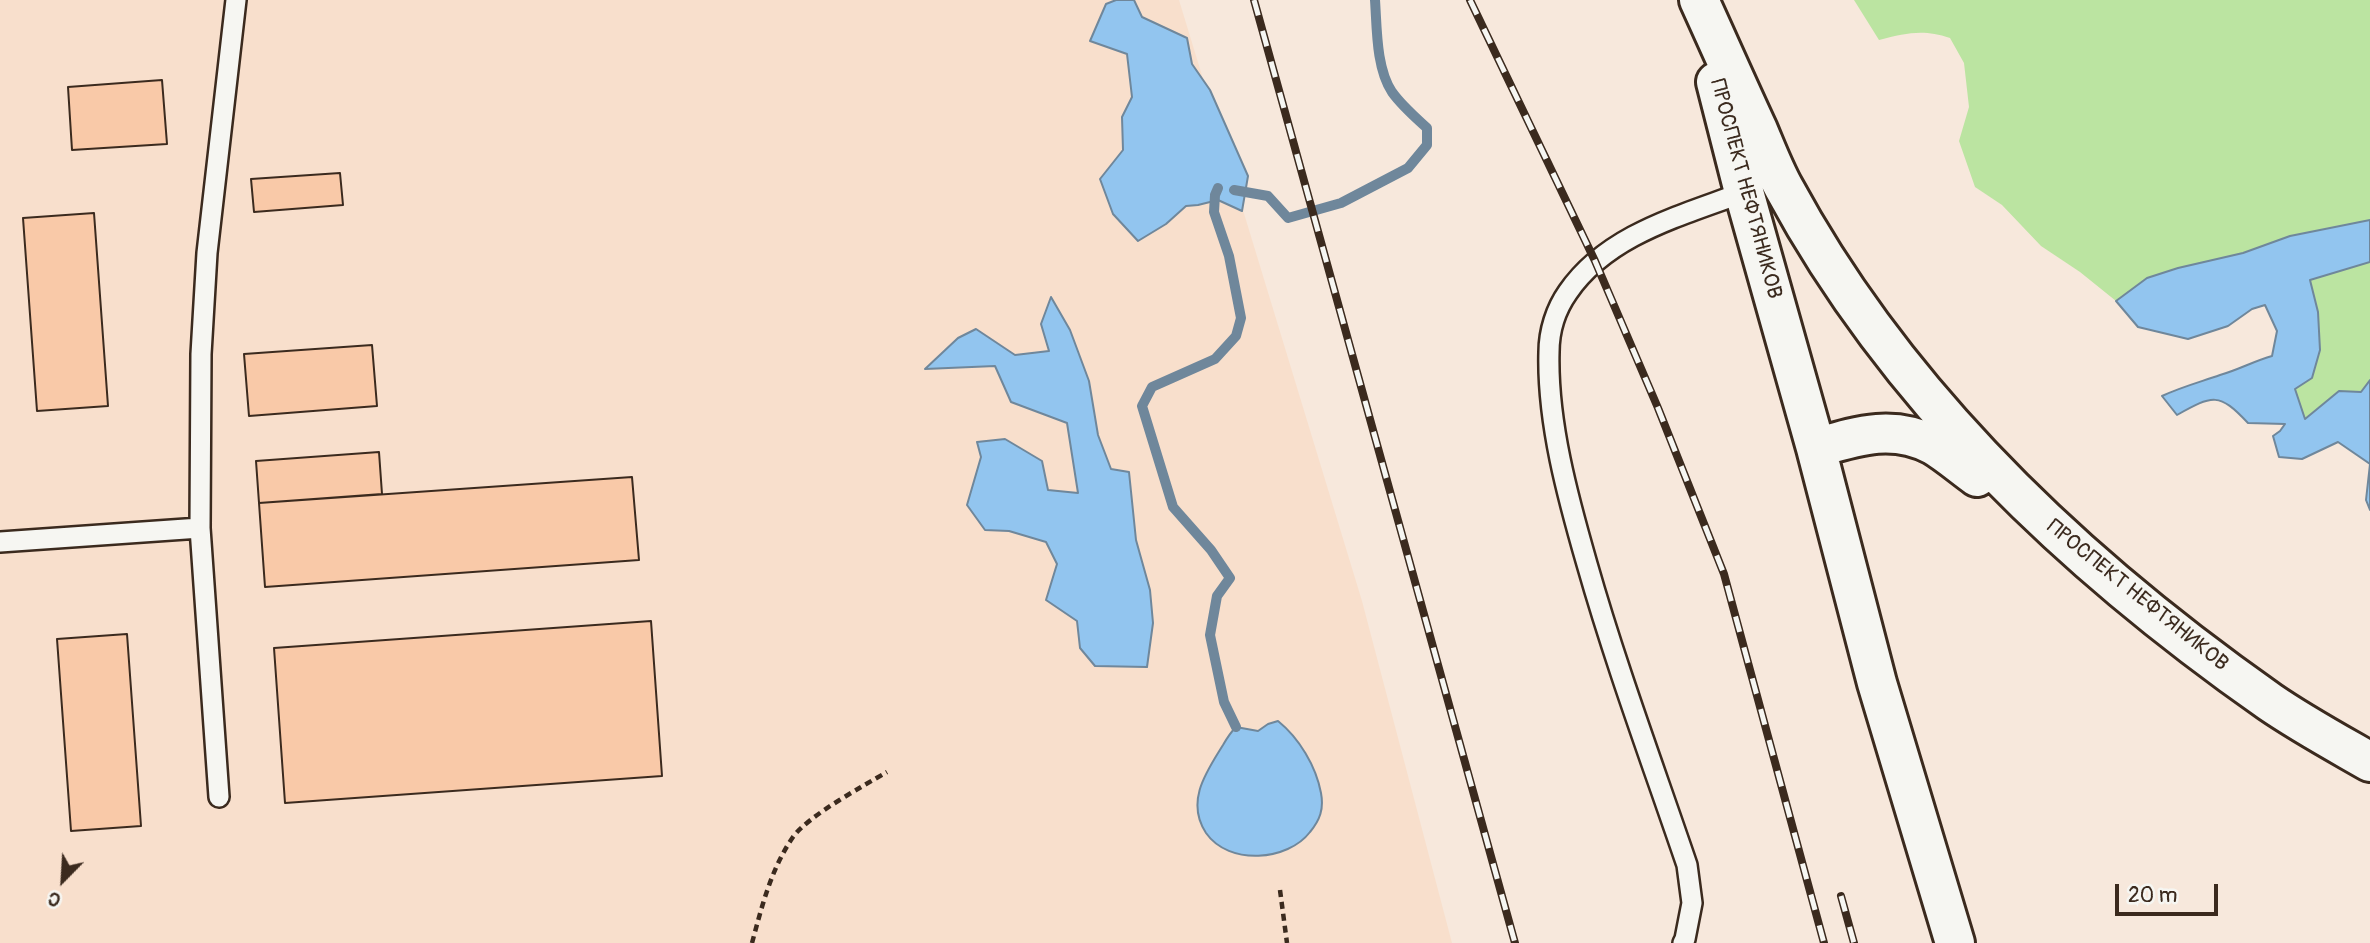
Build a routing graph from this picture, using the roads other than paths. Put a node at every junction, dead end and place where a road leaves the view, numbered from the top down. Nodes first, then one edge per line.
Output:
1 (236, 0) edge
2 (1698, 0) edge
3 (1744, 192) junction
4 (1816, 448) junction
5 (200, 528) junction
6 (0, 542) edge
7 (2069, 545) junction
8 (2370, 762) edge
9 (219, 797) dead end
10 (1683, 943) edge
11 (1955, 943) edge

1 - 5 lane
2 - 3 main road, ПРОСПЕКТ НЕФТЯНИКОВ
2 - 7 main road, ПРОСПЕКТ НЕФТЯНИКОВ
3 - 4 main road, ПРОСПЕКТ НЕФТЯНИКОВ
3 - 10 lane
4 - 7 main road
4 - 11 main road, ПРОСПЕКТ НЕФТЯНИКОВ
5 - 6 lane
5 - 9 lane
7 - 8 main road, ПРОСПЕКТ НЕФТЯНИКОВ

